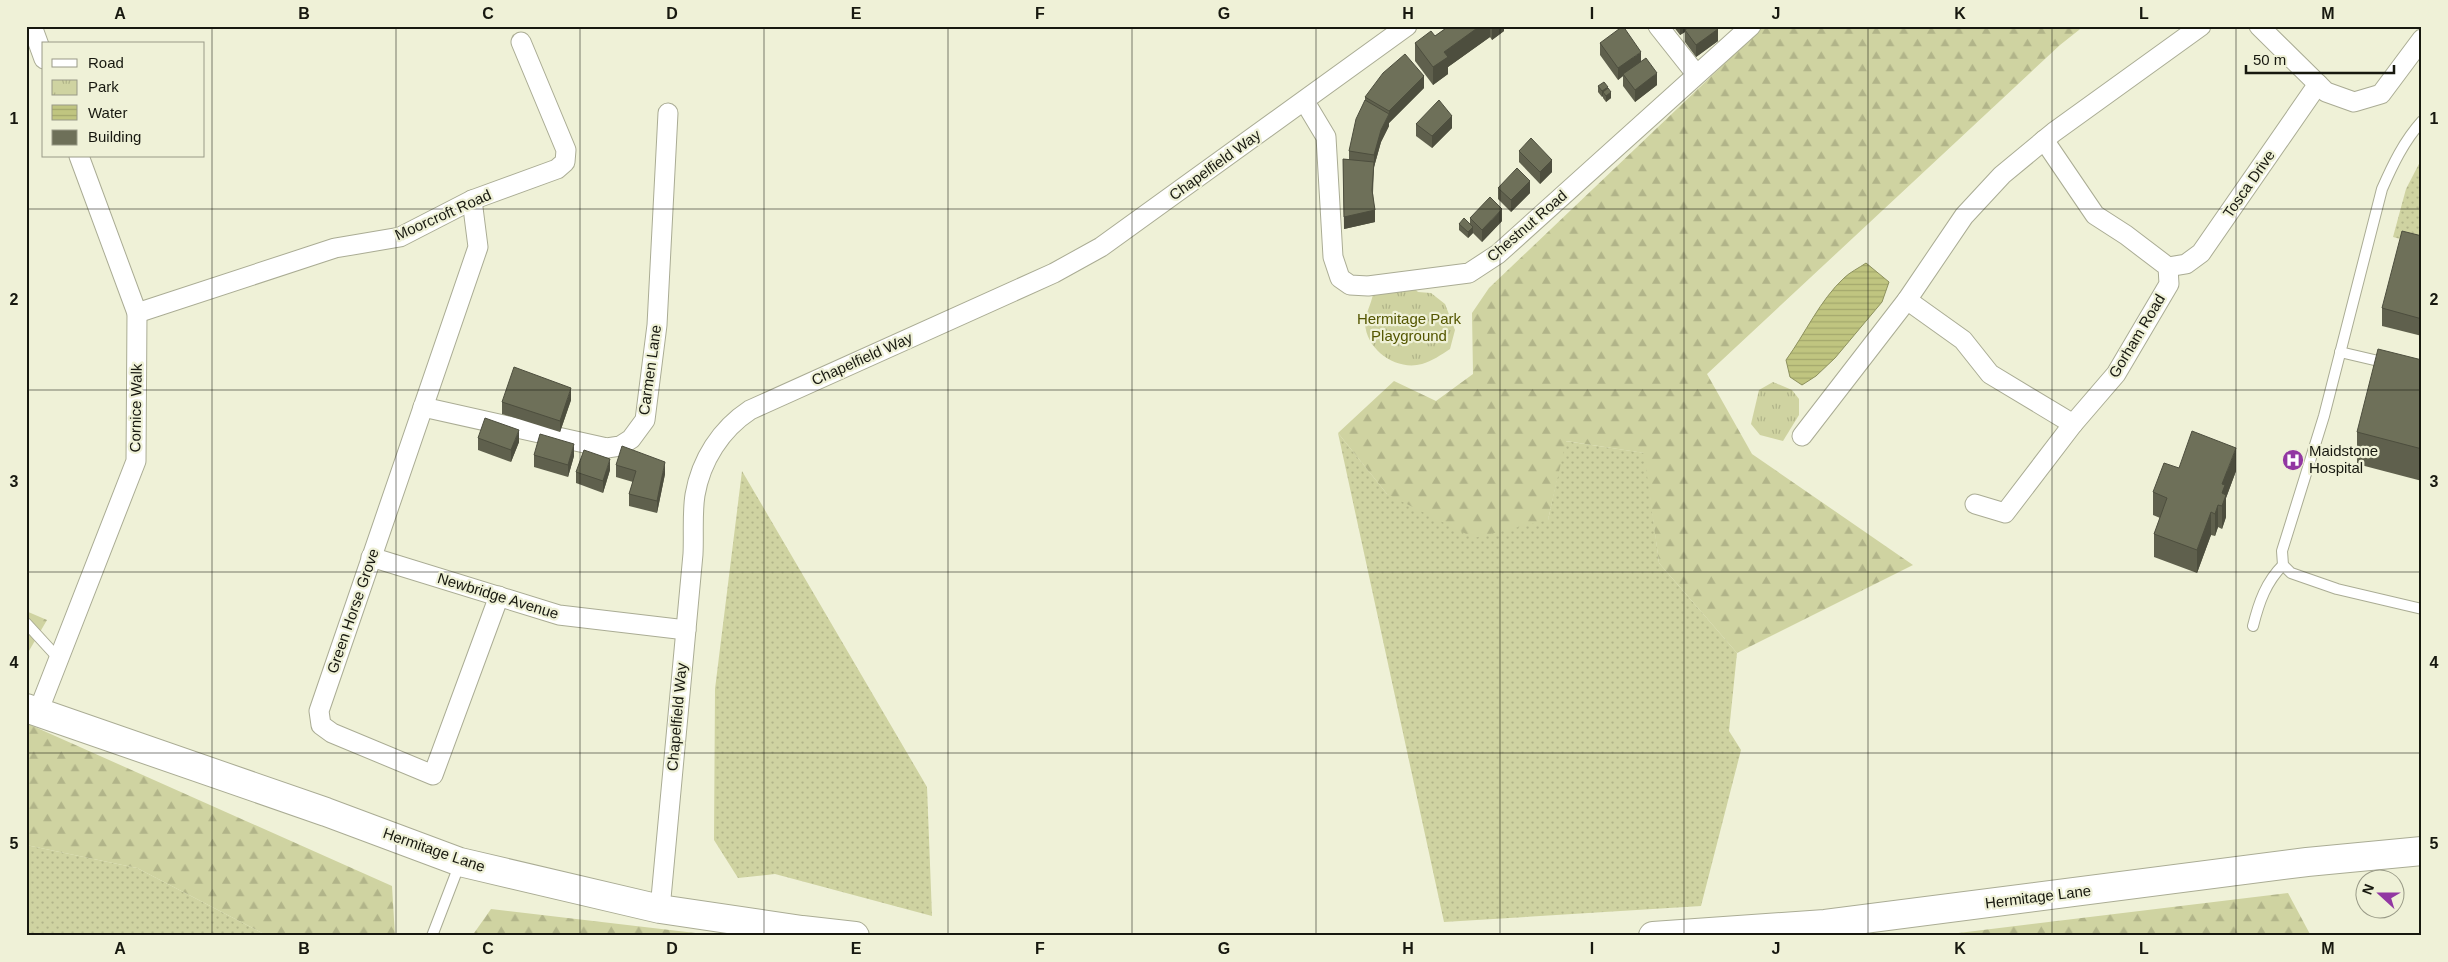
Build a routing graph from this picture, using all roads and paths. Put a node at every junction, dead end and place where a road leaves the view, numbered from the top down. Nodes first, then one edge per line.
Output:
1 (32, 26) edge
2 (1407, 26) edge
3 (1658, 26) edge
4 (1751, 26) edge
5 (2201, 26) edge
6 (2260, 26) edge
7 (2422, 38) edge
8 (521, 42) dead end
9 (42, 54) edge
10 (1696, 74) junction
11 (2318, 84) junction
12 (1305, 102) junction
13 (668, 113) dead end
14 (2422, 121) edge
15 (2044, 140) junction
16 (81, 158) edge
17 (472, 200) junction
18 (2168, 267) junction
19 (1907, 300) junction
20 (137, 313) junction
21 (2340, 352) junction
22 (2395, 365) edge
23 (423, 408) junction
24 (2073, 424) junction
25 (1802, 436) dead end
26 (1975, 504) dead end
27 (371, 557) junction
28 (2283, 565) junction
29 (499, 596) junction
30 (2422, 609) edge
31 (26, 623) edge
32 (2253, 626) dead end
33 (686, 630) junction
34 (59, 658) junction
35 (32, 710) edge
36 (2422, 851) edge
37 (460, 862) junction
38 (660, 909) junction
39 (432, 936) edge
40 (855, 936) edge
41 (1653, 936) edge

1 - 9 street
2 - 12 street, Chapelfield Way
3 - 10 street
4 - 10 street, Chestnut Road
5 - 15 street
6 - 11 street
7 - 11 street
8 - 17 street, Moorcroft Road
10 - 12 street, Chestnut Road
11 - 18 street, Tosca Drive
12 - 33 street, Chapelfield Way
13 - 23 street, Carmen Lane
14 - 21 lane
15 - 18 street
15 - 19 street
16 - 20 street, Cornice Walk
17 - 20 street, Moorcroft Road
17 - 23 street, Green Horse Grove
18 - 24 street, Gorham Road
19 - 24 street
19 - 25 street
20 - 34 street, Cornice Walk
21 - 22 lane
21 - 28 lane
23 - 27 street, Green Horse Grove
24 - 26 street, Gorham Road
27 - 29 street, Newbridge Avenue
27 - 29 street, Green Horse Grove
28 - 30 lane
28 - 32 lane
29 - 33 street, Newbridge Avenue
31 - 34 lane
33 - 38 street, Chapelfield Way
34 - 35 street, Cornice Walk
35 - 37 main road, Hermitage Lane
36 - 41 main road, Hermitage Lane
37 - 38 main road, Hermitage Lane
37 - 39 lane
38 - 40 main road, Hermitage Lane

